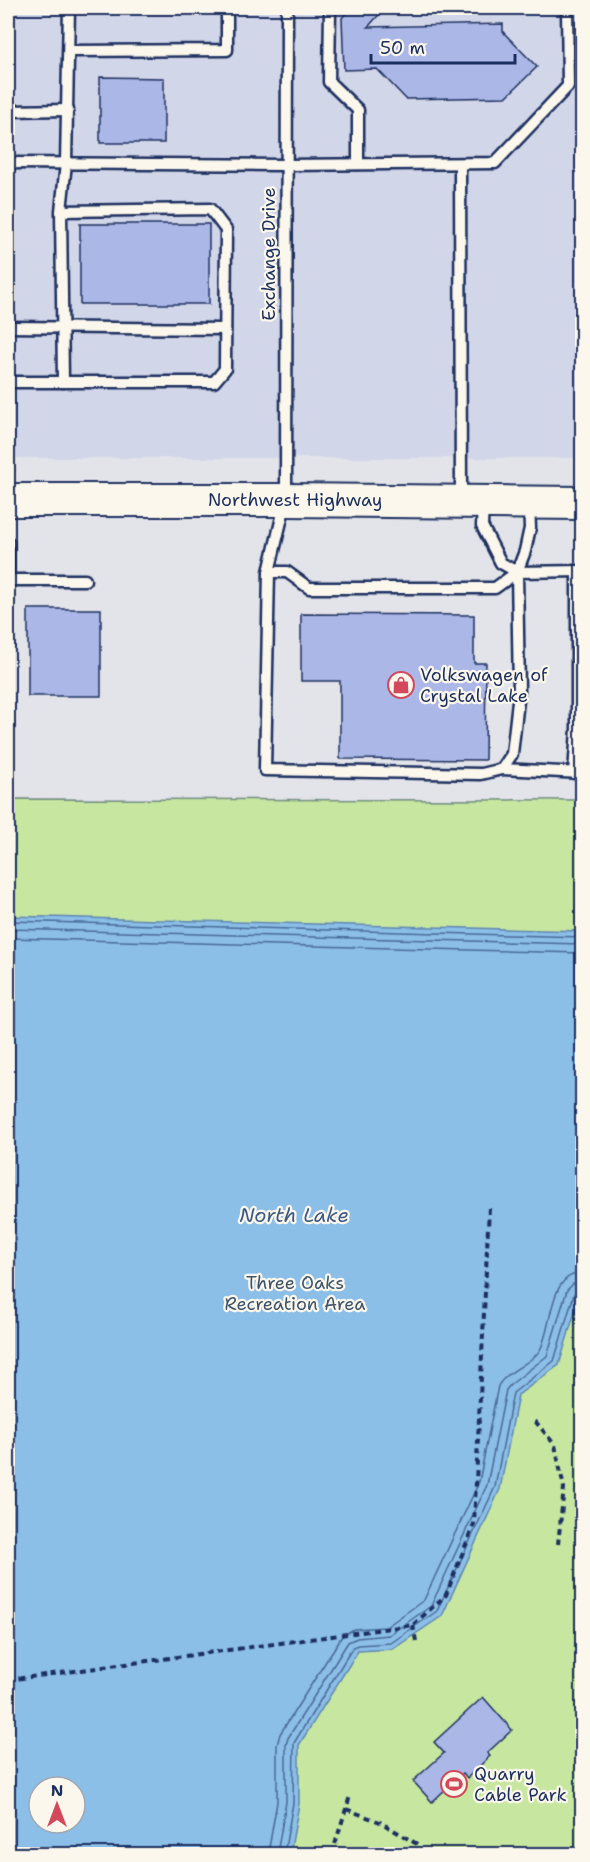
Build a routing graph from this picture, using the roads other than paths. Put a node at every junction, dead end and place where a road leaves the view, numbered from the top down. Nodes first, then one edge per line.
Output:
1 (69, 8) edge
2 (227, 8) edge
3 (286, 8) edge
4 (330, 8) edge
5 (567, 8) edge
6 (69, 51) junction
7 (68, 110) junction
8 (8, 111) edge
9 (8, 163) edge
10 (66, 163) junction
11 (358, 164) junction
12 (460, 164) junction
13 (286, 165) junction
14 (61, 211) junction
15 (8, 327) edge
16 (62, 327) junction
17 (225, 329) junction
18 (8, 382) edge
19 (63, 382) junction
20 (8, 500) edge
21 (286, 500) junction
22 (472, 502) junction
23 (529, 502) junction
24 (582, 503) edge
25 (8, 542) edge
26 (580, 571) edge
27 (269, 572) junction
28 (517, 572) junction
29 (8, 580) edge
30 (85, 580) dead end
31 (502, 769) junction
32 (578, 773) edge

1 - 6 lane
2 - 6 lane
3 - 13 lane, Exchange Drive
4 - 11 lane
5 - 12 lane
6 - 7 lane
7 - 8 lane
7 - 10 lane
9 - 10 lane
10 - 13 lane
10 - 14 lane
11 - 12 lane
11 - 13 lane
12 - 22 lane
13 - 21 lane, Exchange Drive
14 - 16 lane
14 - 17 lane
15 - 16 lane
16 - 17 lane
16 - 19 lane
17 - 19 lane
18 - 19 lane
20 - 21 main road, Northwest Highway
21 - 22 main road, Northwest Highway
21 - 27 lane, Exchange Drive
22 - 23 main road, Northwest Highway
22 - 28 lane
23 - 24 main road, Northwest Highway
23 - 28 lane
25 - 29 lane
26 - 28 lane
26 - 32 lane
27 - 28 lane
27 - 31 lane, Exchange Drive
28 - 31 lane
29 - 30 lane
31 - 32 lane

